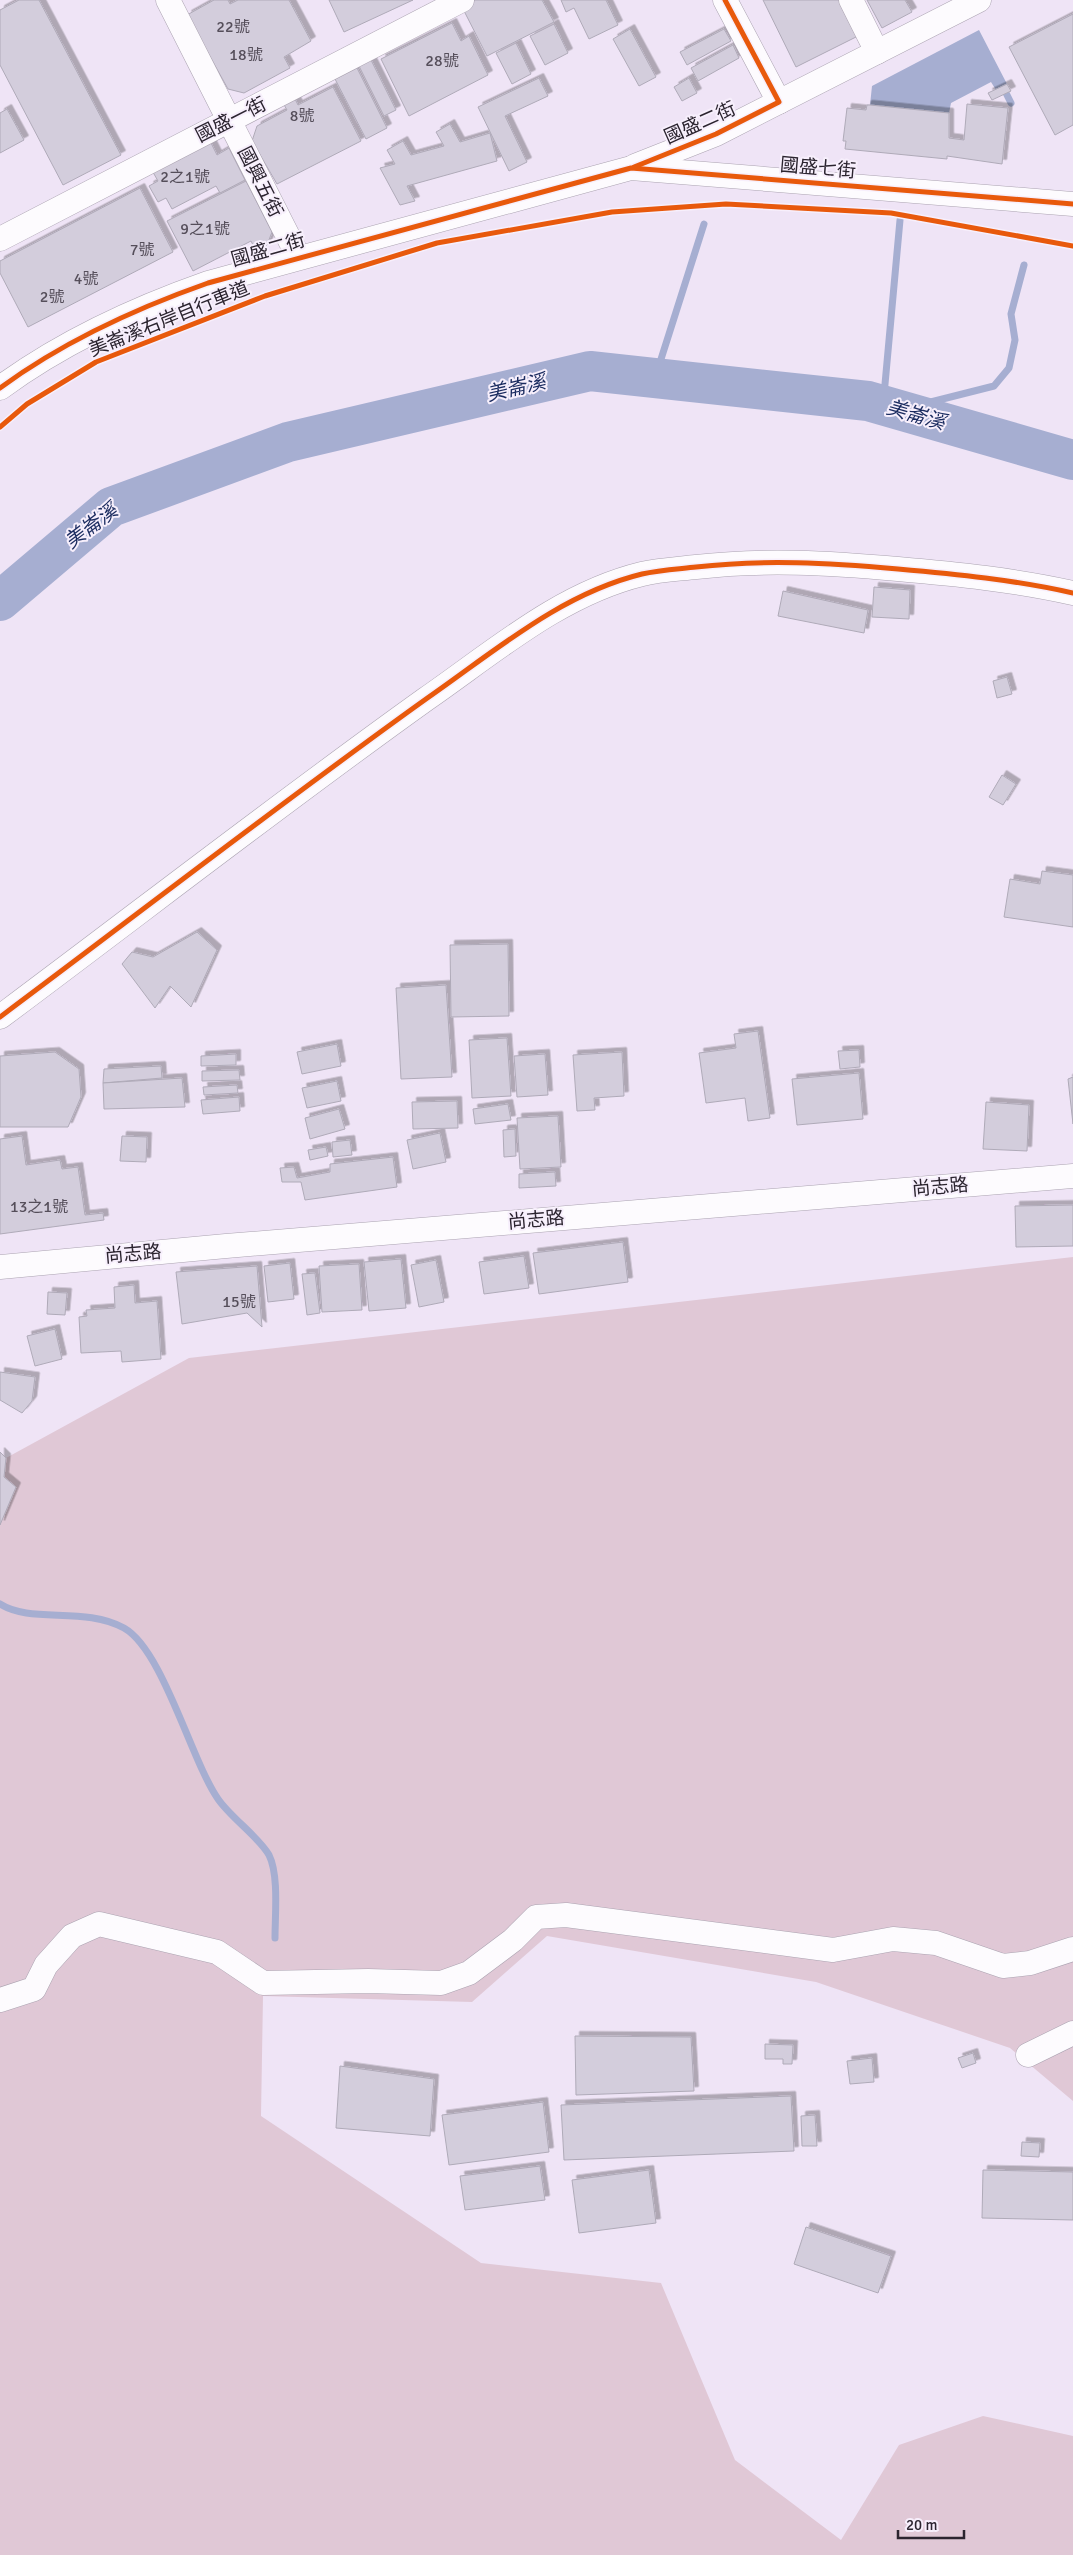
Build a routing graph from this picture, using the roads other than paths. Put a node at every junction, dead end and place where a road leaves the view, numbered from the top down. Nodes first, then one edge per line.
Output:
1 (168, 0) edge
2 (462, 0) edge
3 (725, 0) edge
4 (851, 0) edge
5 (979, 0) edge
6 (877, 52) junction
7 (779, 102) junction
8 (228, 122) junction
9 (631, 168) junction
10 (562, 185) joint
11 (1073, 204) edge
12 (0, 239) edge
13 (298, 256) junction
14 (0, 388) edge
15 (1073, 593) edge
16 (0, 1017) edge
17 (1073, 1176) edge
18 (0, 1267) edge
19 (1073, 1949) edge
20 (0, 2000) edge
21 (1073, 2033) edge
22 (1028, 2055) dead end

1 - 8 street, 國興五街
2 - 8 street, 國盛一街
3 - 7 street
4 - 6 street
5 - 6 street, 國盛二街
6 - 7 street, 國盛二街
7 - 9 street, 國盛二街
8 - 12 street, 國盛一街
8 - 13 street, 國興五街
9 - 10 street, 國盛七街
9 - 11 street, 國盛七街
10 - 13 street, 國盛二街
13 - 14 street, 國盛二街
15 - 16 street
17 - 18 street, 尚志路
19 - 20 street
21 - 22 street

